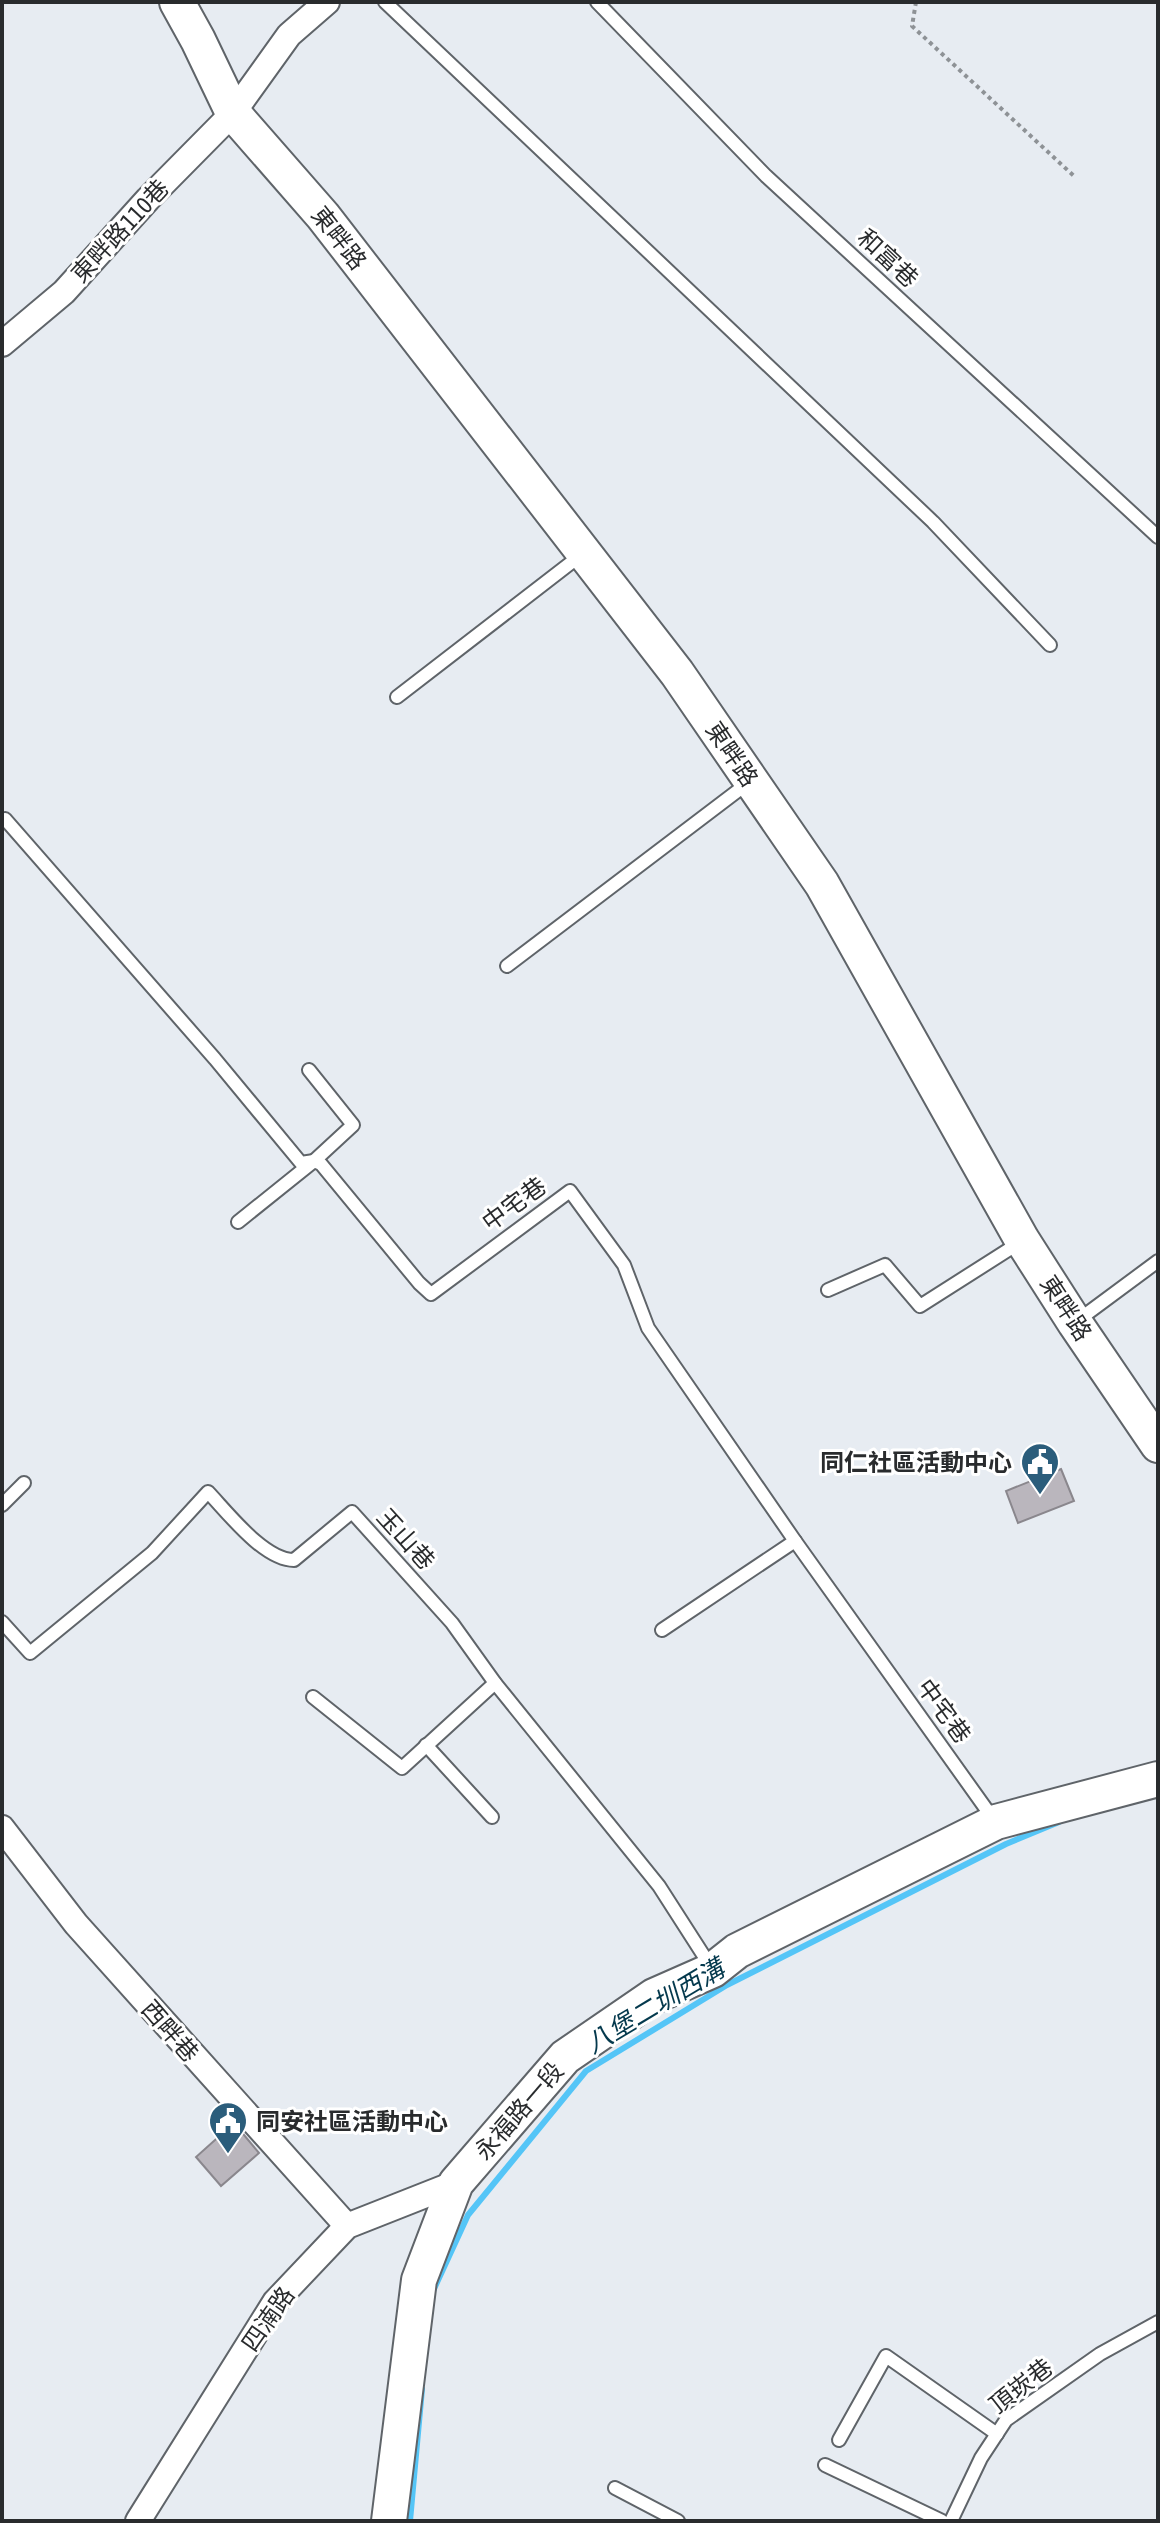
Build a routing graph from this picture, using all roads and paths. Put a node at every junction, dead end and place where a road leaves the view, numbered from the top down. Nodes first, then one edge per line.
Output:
1 (177, 2) edge
2 (327, 2) edge
3 (385, 2) edge
4 (597, 2) edge
5 (916, 2) edge
6 (233, 113) junction
7 (1075, 177) dead end
8 (2, 344) edge
9 (1158, 537) edge
10 (584, 553) junction
11 (1050, 645) dead end
12 (397, 697) dead end
13 (751, 781) junction
14 (2, 820) edge
15 (507, 966) dead end
16 (309, 1070) dead end
17 (314, 1161) junction
18 (238, 1222) dead end
19 (1022, 1240) junction
20 (1158, 1261) edge
21 (828, 1290) dead end
22 (1075, 1323) junction
23 (1158, 1445) edge
24 (24, 1483) dead end
25 (2, 1505) edge
26 (795, 1541) junction
27 (2, 1622) edge
28 (662, 1630) dead end
29 (495, 1683) junction
30 (313, 1697) dead end
31 (426, 1745) junction
32 (1158, 1779) edge
33 (492, 1817) dead end
34 (996, 1822) junction
35 (2, 1828) edge
36 (713, 1970) junction
37 (456, 2183) junction
38 (347, 2226) junction
39 (1158, 2322) edge
40 (997, 2434) junction
41 (839, 2440) dead end
42 (825, 2465) dead end
43 (615, 2488) dead end
44 (138, 2521) edge
45 (389, 2521) edge
46 (678, 2521) edge
47 (942, 2521) edge
48 (951, 2521) edge

1 - 6 street, 東畔路
2 - 6 street
3 - 11 lane
4 - 9 lane, 和富巷
5 - 7 path
6 - 8 street, 東畔路110巷
6 - 10 street, 東畔路
10 - 12 lane
10 - 13 street, 東畔路
13 - 15 lane
13 - 19 street, 東畔路
14 - 17 lane, 中宅巷
16 - 17 lane
17 - 18 lane
17 - 26 lane, 中宅巷
19 - 21 lane
19 - 22 street, 東畔路
20 - 22 lane
22 - 23 street, 東畔路
24 - 25 lane
26 - 28 lane
26 - 34 lane, 中宅巷
27 - 29 lane, 玉山巷
29 - 31 lane
29 - 36 lane, 玉山巷
30 - 31 lane
31 - 33 lane
32 - 34 street, 永福路一段
34 - 36 street, 永福路一段
35 - 38 street, 西畔巷
36 - 37 street, 永福路一段
37 - 38 street, 四湳路
37 - 45 street, 永福路一段
38 - 44 street, 四湳路
39 - 40 lane, 頂崁巷
40 - 41 lane
40 - 48 lane, 頂崁巷
42 - 47 lane
43 - 46 lane

